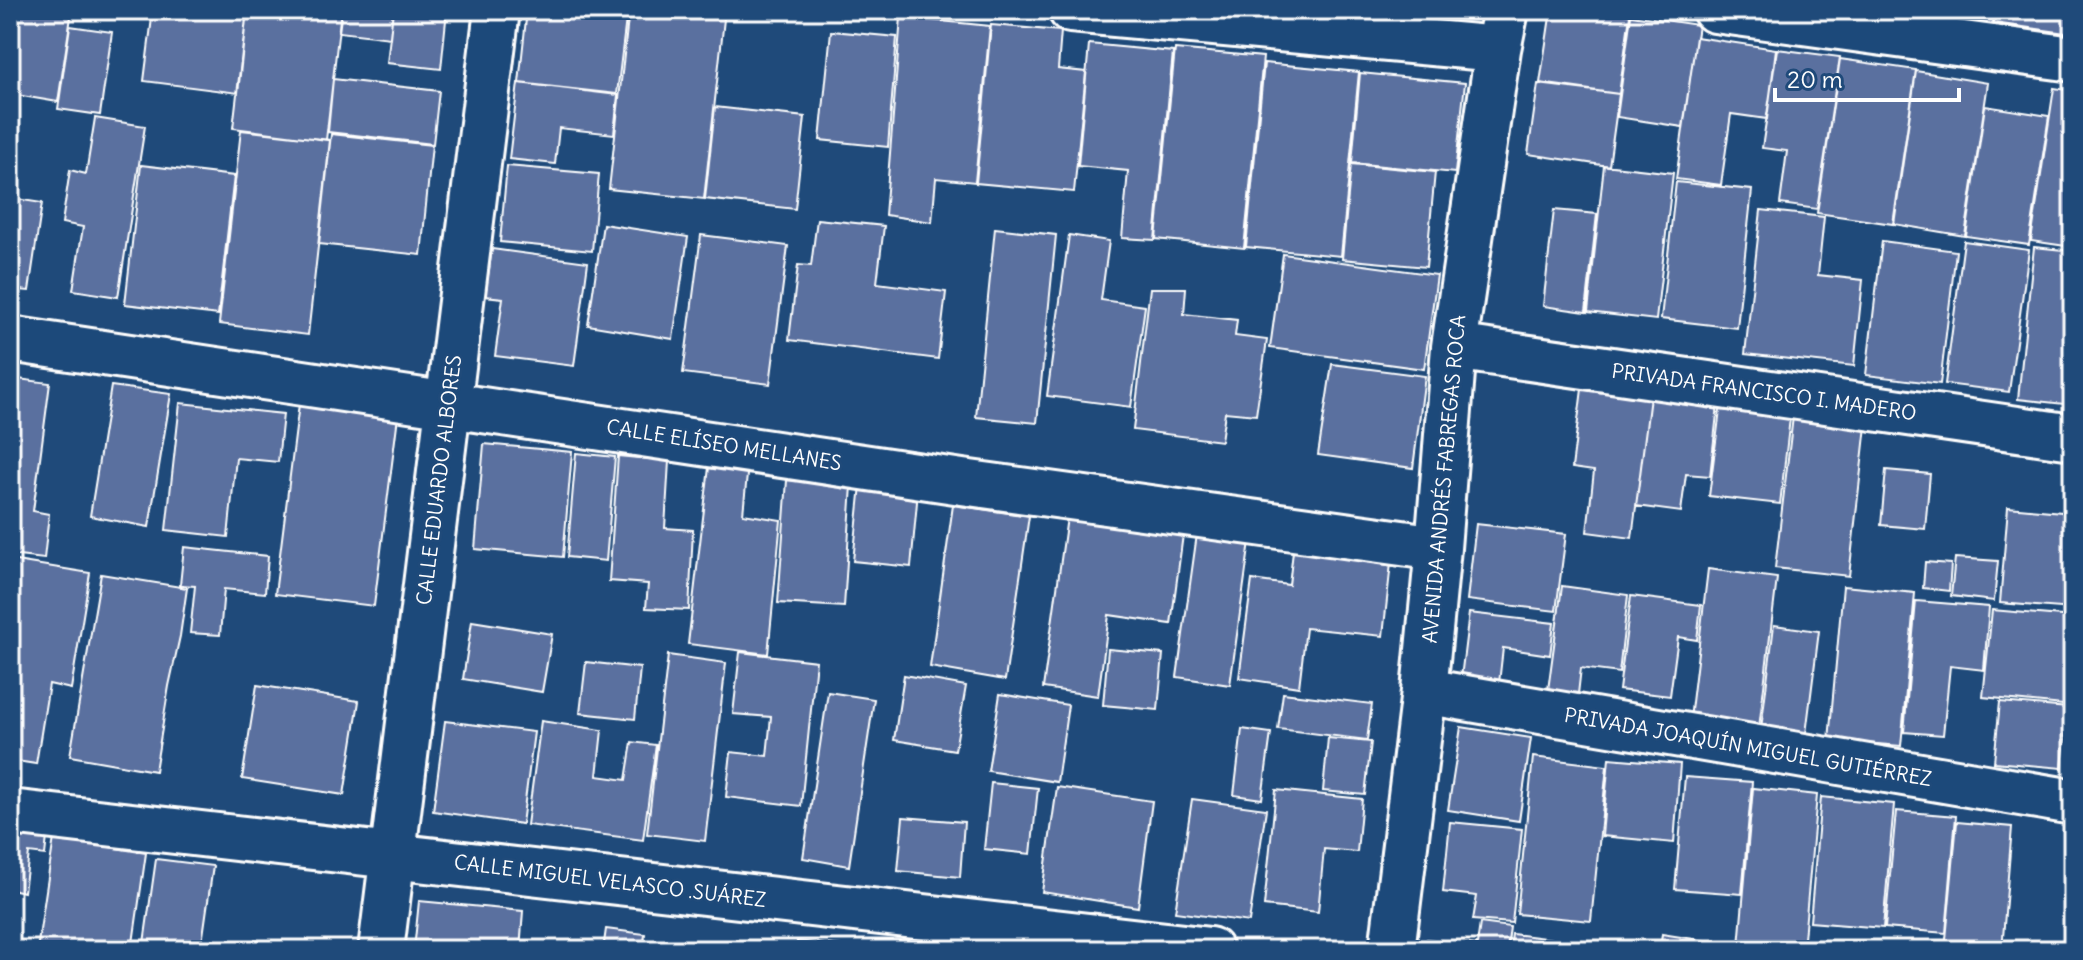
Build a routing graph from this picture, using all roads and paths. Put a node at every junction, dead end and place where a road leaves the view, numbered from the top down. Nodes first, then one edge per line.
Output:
1 (497, 10) edge
2 (1071, 10) edge
3 (1715, 10) edge
4 (1502, 29) edge
5 (2073, 59) edge
6 (10, 339) edge
7 (1454, 347) junction
8 (449, 403) junction
9 (2073, 437) edge
10 (1438, 548) junction
11 (1424, 691) junction
12 (2073, 802) edge
13 (10, 812) edge
14 (392, 856) junction
15 (381, 950) edge
16 (1210, 950) edge
17 (1392, 950) edge

1 - 8 street, CALLE EDUARDO ALBORES
2 - 4 street
3 - 5 street
4 - 7 street, AVENIDA ANDRÉS FABREGAS ROCA
6 - 8 street, CALLE ELÍSEO MELLANES
7 - 9 street, PRIVADA FRANCISCO I. MADERO
7 - 10 street, AVENIDA ANDRÉS FABREGAS ROCA
8 - 10 street, CALLE ELÍSEO MELLANES
8 - 14 street, CALLE EDUARDO ALBORES
10 - 11 street, AVENIDA ANDRÉS FABREGAS ROCA
11 - 12 street, PRIVADA JOAQUÍN MIGUEL GUTIÉRREZ
11 - 17 street, AVENIDA ANDRÉS FABREGAS ROCA
13 - 14 street, CALLE MIGUEL VELASCO .SUÁREZ
14 - 15 street, CALLE EDUARDO ALBORES
14 - 16 street, CALLE MIGUEL VELASCO .SUÁREZ

